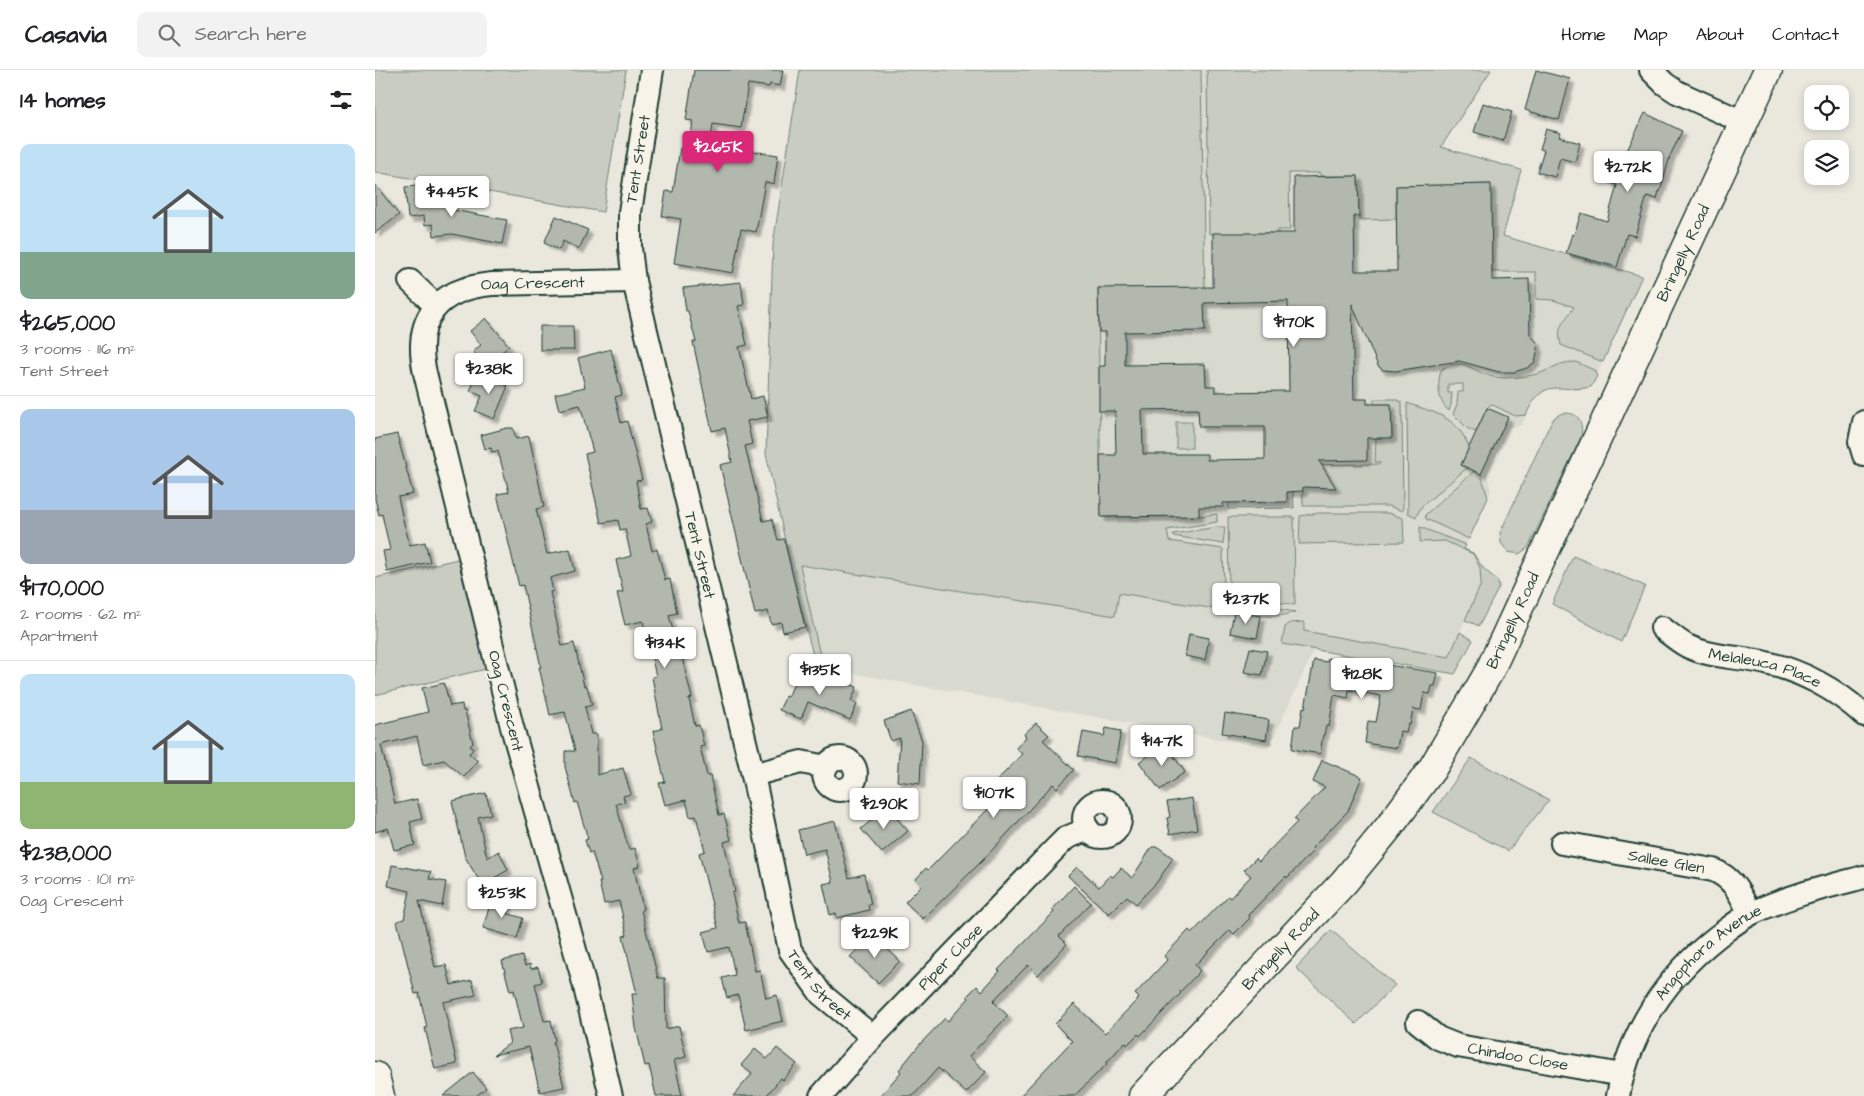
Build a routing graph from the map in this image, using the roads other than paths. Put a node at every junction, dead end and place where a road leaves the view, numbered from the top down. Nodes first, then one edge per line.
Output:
1 (652, 70) edge
2 (1651, 70) edge
3 (1768, 70) edge
4 (1743, 122) junction
5 (410, 281) dead end
6 (635, 281) junction
7 (436, 306) junction
8 (1864, 422) edge
9 (1864, 455) edge
10 (1662, 628) dead end
11 (1864, 715) edge
12 (826, 767) dead end
13 (753, 775) junction
14 (1088, 828) dead end
15 (1562, 842) dead end
16 (1864, 877) edge
17 (1750, 914) junction
18 (1418, 1022) dead end
19 (873, 1037) junction
20 (375, 1076) edge
21 (1620, 1086) edge
22 (380, 1096) edge
23 (611, 1096) edge
24 (821, 1096) edge
25 (1143, 1096) edge

1 - 6 street, Tent Street
2 - 4 street
3 - 4 main road, Bringelly Road
4 - 25 main road, Bringelly Road
5 - 7 street
6 - 7 street, Oag Crescent
6 - 13 street, Tent Street
7 - 23 street, Oag Crescent
8 - 9 street
10 - 11 street, Melaleuca Place
12 - 13 street
13 - 19 street, Tent Street
14 - 19 street, Piper Close
15 - 17 street, Sallee Glen
16 - 17 street, Angophora Avenue
17 - 21 street, Angophora Avenue
18 - 21 street, Chindoo Close
19 - 24 street, Piper Close
20 - 22 main road

